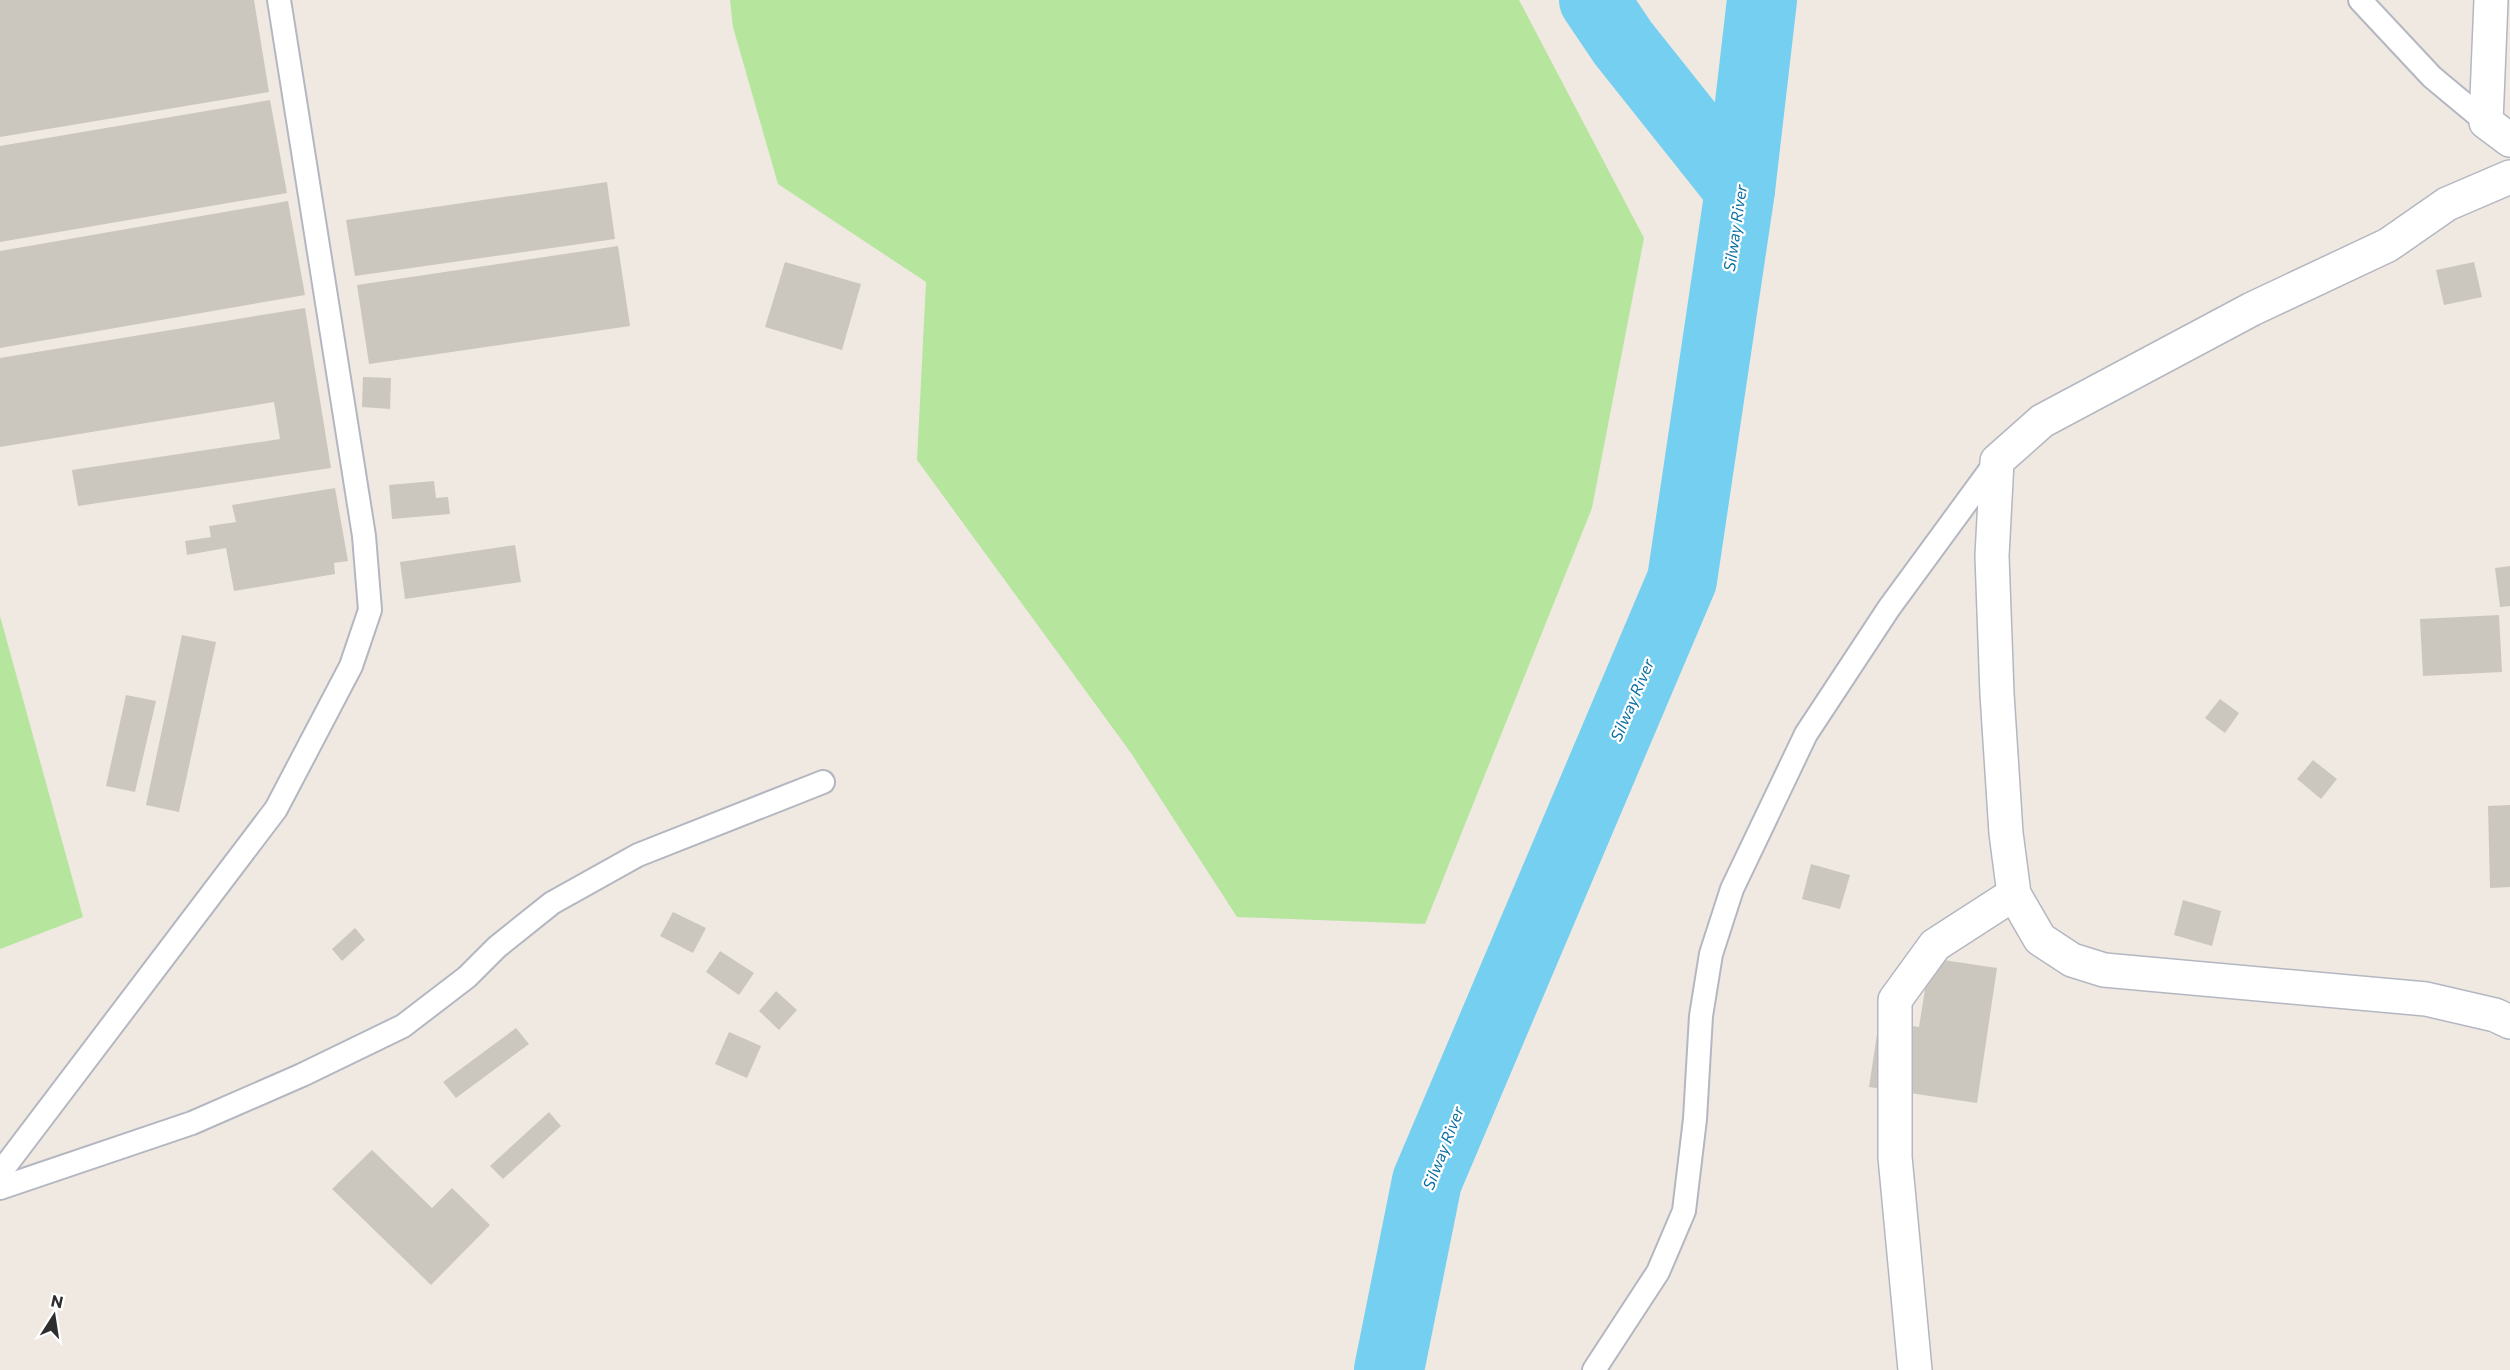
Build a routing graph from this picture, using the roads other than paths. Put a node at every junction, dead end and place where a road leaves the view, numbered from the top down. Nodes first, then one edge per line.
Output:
1 (279, 0) edge
2 (2360, 0) edge
3 (2491, 0) edge
4 (2498, 131) edge
5 (2510, 177) edge
6 (1997, 460) junction
7 (823, 782) dead end
8 (2014, 894) junction
9 (2510, 1022) edge
10 (0, 1173) edge
11 (0, 1188) edge
12 (1594, 1370) edge
13 (1915, 1370) edge

1 - 10 lane
2 - 4 lane
3 - 4 street
5 - 6 street
6 - 8 street
6 - 12 lane
7 - 11 lane
8 - 9 street
8 - 13 street

